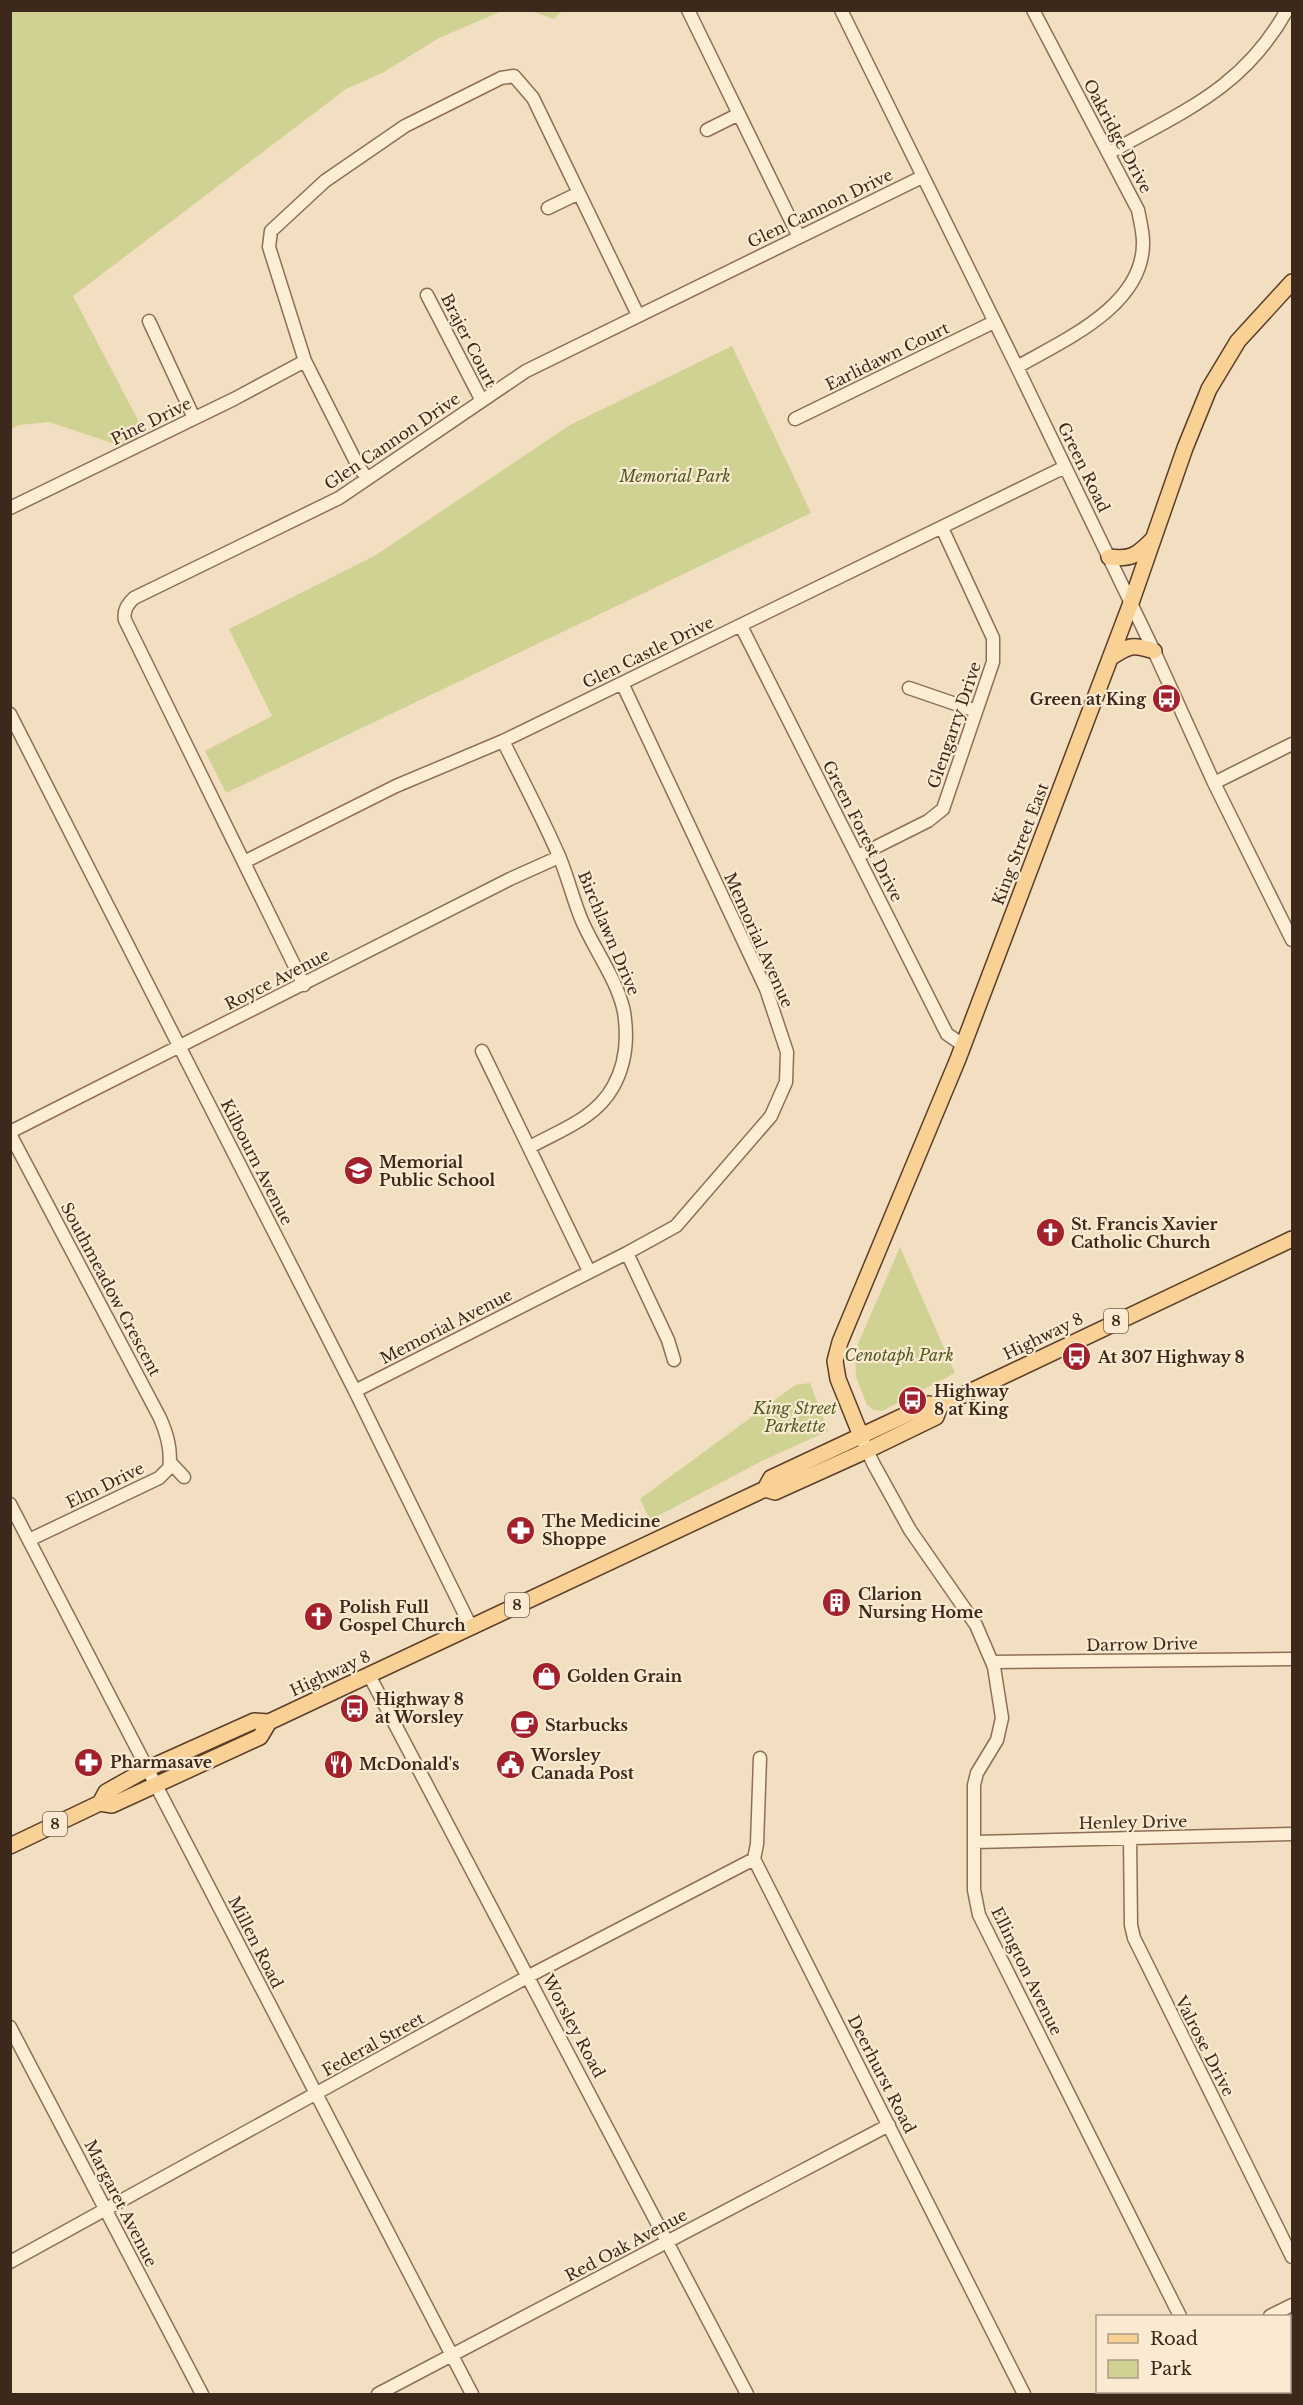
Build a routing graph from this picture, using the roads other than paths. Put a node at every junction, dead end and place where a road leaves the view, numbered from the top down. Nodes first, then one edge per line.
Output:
1 (688, 10) edge
2 (841, 10) edge
3 (1033, 10) edge
4 (1287, 10) edge
5 (739, 114) junction
6 (707, 130) dead end
7 (1109, 153) junction
8 (922, 177) junction
9 (579, 193) junction
10 (548, 208) dead end
11 (799, 237) junction
12 (1293, 282) edge
13 (427, 295) dead end
14 (638, 315) junction
15 (149, 321) dead end
16 (994, 322) junction
17 (305, 362) junction
18 (1017, 367) junction
19 (482, 401) junction
20 (194, 418) junction
21 (795, 419) dead end
22 (1065, 467) junction
23 (367, 478) junction
24 (10, 508) edge
25 (942, 528) junction
26 (1152, 540) junction
27 (1109, 557) junction
28 (1131, 603) junction
29 (741, 626) junction
30 (1154, 651) junction
31 (1110, 658) junction
32 (622, 683) junction
33 (909, 688) dead end
34 (976, 711) junction
35 (10, 714) edge
36 (503, 741) junction
37 (1293, 744) edge
38 (1214, 783) junction
39 (858, 856) junction
40 (559, 857) junction
41 (244, 862) junction
42 (1293, 940) edge
43 (304, 985) junction
44 (963, 1046) junction
45 (180, 1047) junction
46 (482, 1050) dead end
47 (10, 1133) edge
48 (530, 1147) junction
49 (1293, 1239) edge
50 (627, 1253) junction
51 (589, 1271) junction
52 (674, 1360) dead end
53 (355, 1391) junction
54 (940, 1406) junction
55 (861, 1436) junction
56 (868, 1450) junction
57 (170, 1462) junction
58 (184, 1477) dead end
59 (765, 1489) junction
60 (10, 1504) edge
61 (29, 1540) junction
62 (471, 1627) junction
63 (1293, 1659) edge
64 (992, 1662) junction
65 (369, 1675) junction
66 (269, 1722) junction
67 (760, 1758) dead end
68 (147, 1769) junction
69 (156, 1786) junction
70 (100, 1803) junction
71 (1293, 1834) edge
72 (1130, 1839) junction
73 (974, 1842) junction
74 (10, 1846) edge
75 (754, 1858) junction
76 (529, 1976) junction
77 (10, 2027) edge
78 (316, 2094) junction
79 (889, 2125) junction
80 (106, 2210) junction
81 (668, 2241) junction
82 (1293, 2257) edge
83 (10, 2262) edge
84 (1293, 2305) edge
85 (1179, 2315) edge
86 (1272, 2315) edge
87 (453, 2356) junction
88 (202, 2394) edge
89 (378, 2394) edge
90 (472, 2394) edge
91 (747, 2394) edge
92 (1024, 2394) edge

1 - 5 street
2 - 8 street, Green Road
3 - 7 street, Oakridge Drive
4 - 7 street
5 - 6 street
5 - 11 street
7 - 18 street, Oakridge Drive
8 - 11 street, Glen Cannon Drive
8 - 16 street, Green Road
9 - 10 street
9 - 14 street
9 - 17 street
11 - 14 street, Glen Cannon Drive
12 - 26 main road, King Street East
13 - 19 street, Brajer Court
14 - 19 street, Glen Cannon Drive
15 - 20 street
16 - 18 street, Green Road
16 - 21 street, Earlidawn Court
17 - 20 street, Pine Drive
17 - 23 street
18 - 22 street, Green Road
19 - 23 street, Glen Cannon Drive
20 - 24 street, Pine Drive
22 - 25 street, Glen Castle Drive
22 - 27 street, Green Road
23 - 41 street, Glen Cannon Drive
25 - 29 street, Glen Castle Drive
25 - 34 street, Glengarry Drive
26 - 27 main road
26 - 28 main road, King Street East
27 - 28 street, Green Road
28 - 30 street, Green Road
28 - 31 main road, King Street East
29 - 32 street, Glen Castle Drive
29 - 39 street, Green Forest Drive
30 - 31 main road
30 - 38 street, Green Road
31 - 44 main road, King Street East
32 - 36 street, Glen Castle Drive
32 - 50 street, Memorial Avenue
33 - 34 street
34 - 39 street, Glengarry Drive
35 - 45 street, Kilbourn Avenue
36 - 40 street, Birchlawn Drive
36 - 41 street, Glen Castle Drive
37 - 38 street
38 - 42 street, Green Road
39 - 44 street, Green Forest Drive
40 - 43 street, Royce Avenue
40 - 48 street, Birchlawn Drive
41 - 43 street, Glen Cannon Drive
43 - 45 street, Royce Avenue
44 - 55 main road, King Street East
45 - 47 street, Royce Avenue
45 - 53 street, Kilbourn Avenue
46 - 48 street
47 - 57 street, Southmeadow Crescent
48 - 51 street
49 - 54 main road, Highway 8 / 8
50 - 51 street, Memorial Avenue
50 - 52 street
51 - 53 street, Memorial Avenue
53 - 62 street, Kilbourn Avenue
54 - 55 main road, Highway 8 / 8
54 - 56 main road, Highway 8 / 8
55 - 56 street, Ellington Avenue
55 - 59 main road, Highway 8 / 8
56 - 59 main road, Highway 8 / 8
56 - 64 street, Ellington Avenue
57 - 58 street
57 - 61 street, Elm Drive
59 - 62 main road, Highway 8 / 8
60 - 61 street, Millen Road
61 - 68 street, Millen Road
62 - 65 main road, Highway 8 / 8
63 - 64 street, Darrow Drive
64 - 73 street, Ellington Avenue
65 - 66 main road, Highway 8 / 8
65 - 76 street, Worsley Road
66 - 68 main road, Highway 8 / 8
66 - 69 main road, Highway 8 / 8
67 - 75 street
68 - 69 street, Millen Road
68 - 70 main road, Highway 8 / 8
69 - 70 main road, Highway 8 / 8
69 - 78 street, Millen Road
70 - 74 main road, Highway 8 / 8
71 - 72 street, Henley Drive
72 - 73 street, Henley Drive
72 - 82 street, Valrose Drive
73 - 85 street, Ellington Avenue
75 - 76 street, Federal Street
75 - 79 street, Deerhurst Road
76 - 78 street, Federal Street
76 - 81 street, Worsley Road
77 - 80 street, Margaret Avenue
78 - 80 street, Federal Street
78 - 87 street, Millen Road
79 - 81 street, Red Oak Avenue
79 - 92 street, Deerhurst Road
80 - 83 street, Federal Street
80 - 88 street, Margaret Avenue
81 - 87 street, Red Oak Avenue
81 - 91 street, Worsley Road
84 - 86 street
87 - 89 street, Red Oak Avenue
87 - 90 street, Millen Road

